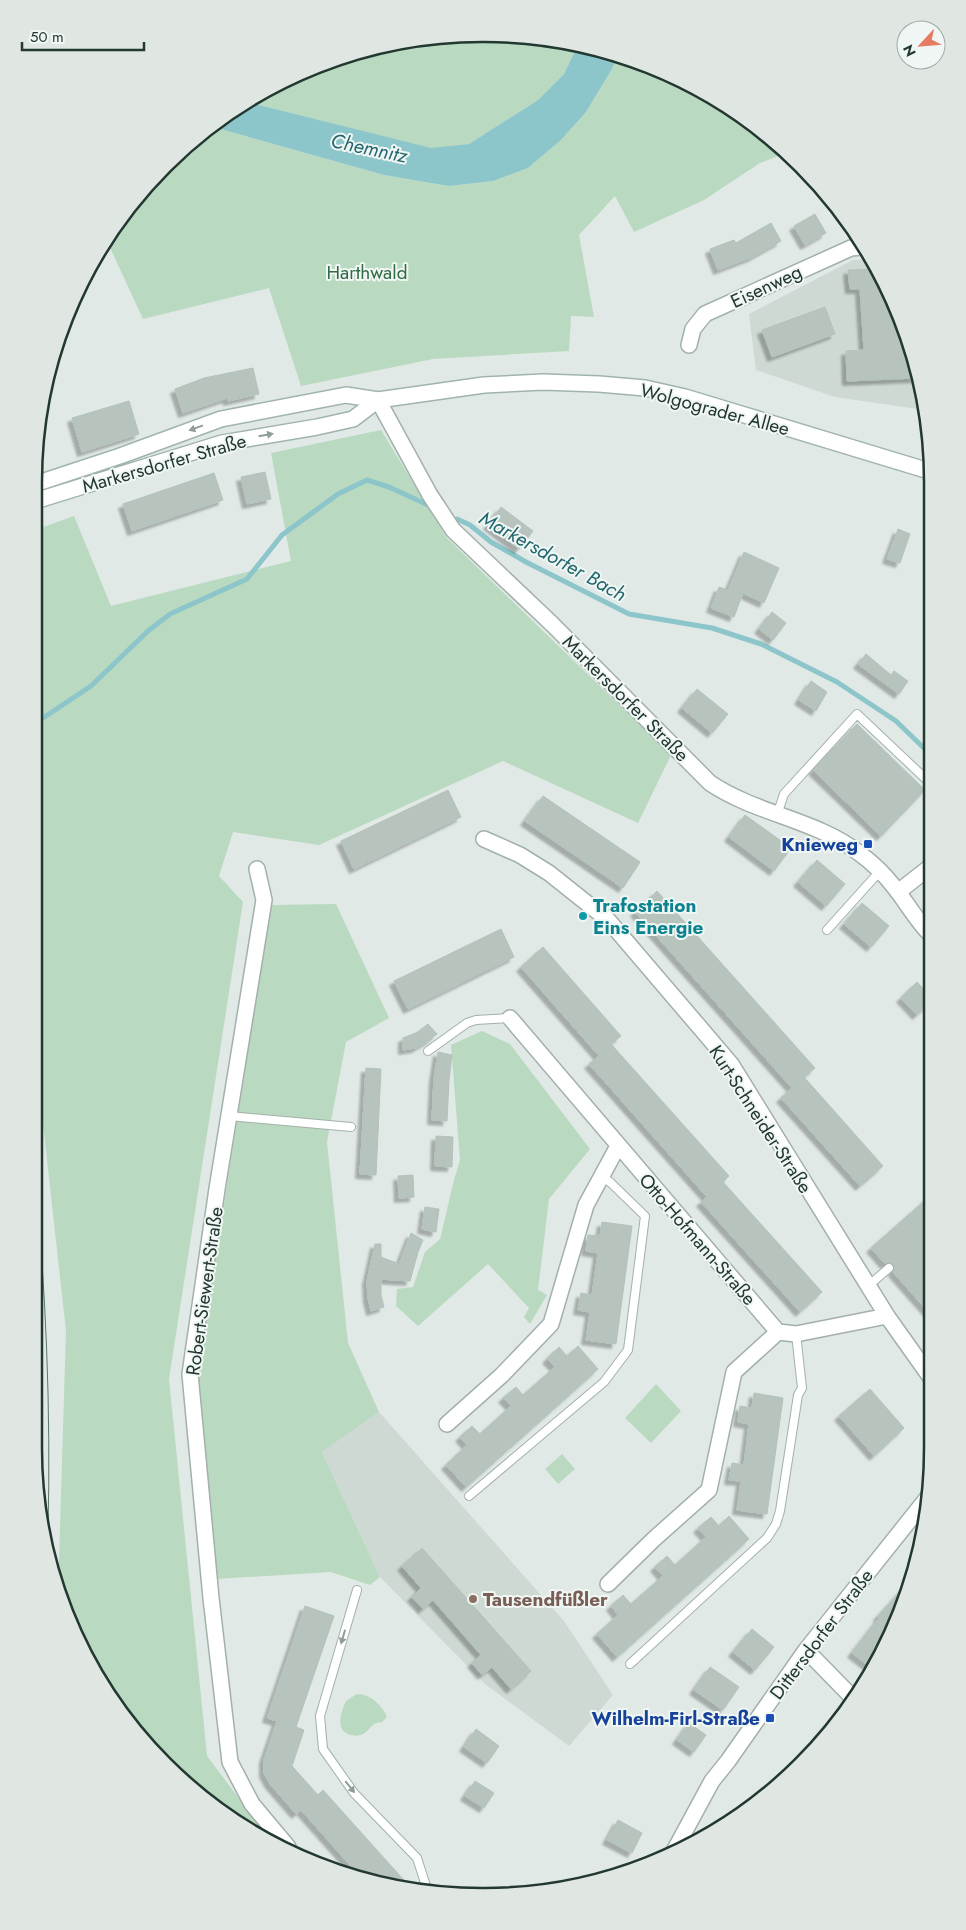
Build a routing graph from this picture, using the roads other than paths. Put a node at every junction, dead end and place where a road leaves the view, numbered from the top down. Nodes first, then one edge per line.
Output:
1 (855, 248) edge
2 (689, 345) dead end
3 (378, 400) junction
4 (924, 469) edge
5 (42, 482) edge
6 (42, 499) edge
7 (924, 777) edge
8 (777, 815) junction
9 (484, 839) dead end
10 (257, 869) dead end
11 (880, 871) junction
12 (924, 872) edge
13 (898, 892) junction
14 (924, 928) edge
15 (827, 930) dead end
16 (510, 1018) joint
17 (428, 1052) dead end
18 (229, 1116) junction
19 (351, 1126) dead end
20 (618, 1146) junction
21 (602, 1176) junction
22 (889, 1268) dead end
23 (868, 1286) junction
24 (887, 1316) junction
25 (778, 1332) junction
26 (796, 1334) junction
27 (924, 1368) edge
28 (447, 1424) dead end
29 (469, 1496) dead end
30 (919, 1508) edge
31 (608, 1584) dead end
32 (357, 1590) dead end
33 (806, 1650) junction
34 (630, 1664) dead end
35 (848, 1693) edge
36 (280, 1838) edge
37 (679, 1841) edge
38 (426, 1884) edge

1 - 2 street, Eisenweg
3 - 4 street, Wolgograder Allee
3 -> 5 street, Markersdorfer Straße
6 -> 3 street, Markersdorfer Straße
3 - 8 street, Markersdorfer Straße
7 - 8 lane
8 - 11 street, Markersdorfer Straße
9 - 23 street, Kurt-Schneider-Straße
10 - 18 street, Robert-Siewert-Straße
11 - 13 street, Markersdorfer Straße
11 - 15 lane
12 - 13 street
13 - 14 street, Markersdorfer Straße
16 - 17 lane
16 - 20 street, Otto-Hofmann-Straße
18 - 19 lane
18 - 36 street, Robert-Siewert-Straße
20 - 21 street
20 - 25 street, Otto-Hofmann-Straße
21 - 28 street
21 - 29 lane
22 - 23 lane
23 - 24 street, Kurt-Schneider-Straße
24 - 26 street
24 - 27 street, Kurt-Schneider-Straße
25 - 26 street
25 - 31 street
26 - 34 lane
30 - 33 street, Dittersdorfer Straße
32 -> 38 lane
33 - 35 street
33 - 37 street, Dittersdorfer Straße

